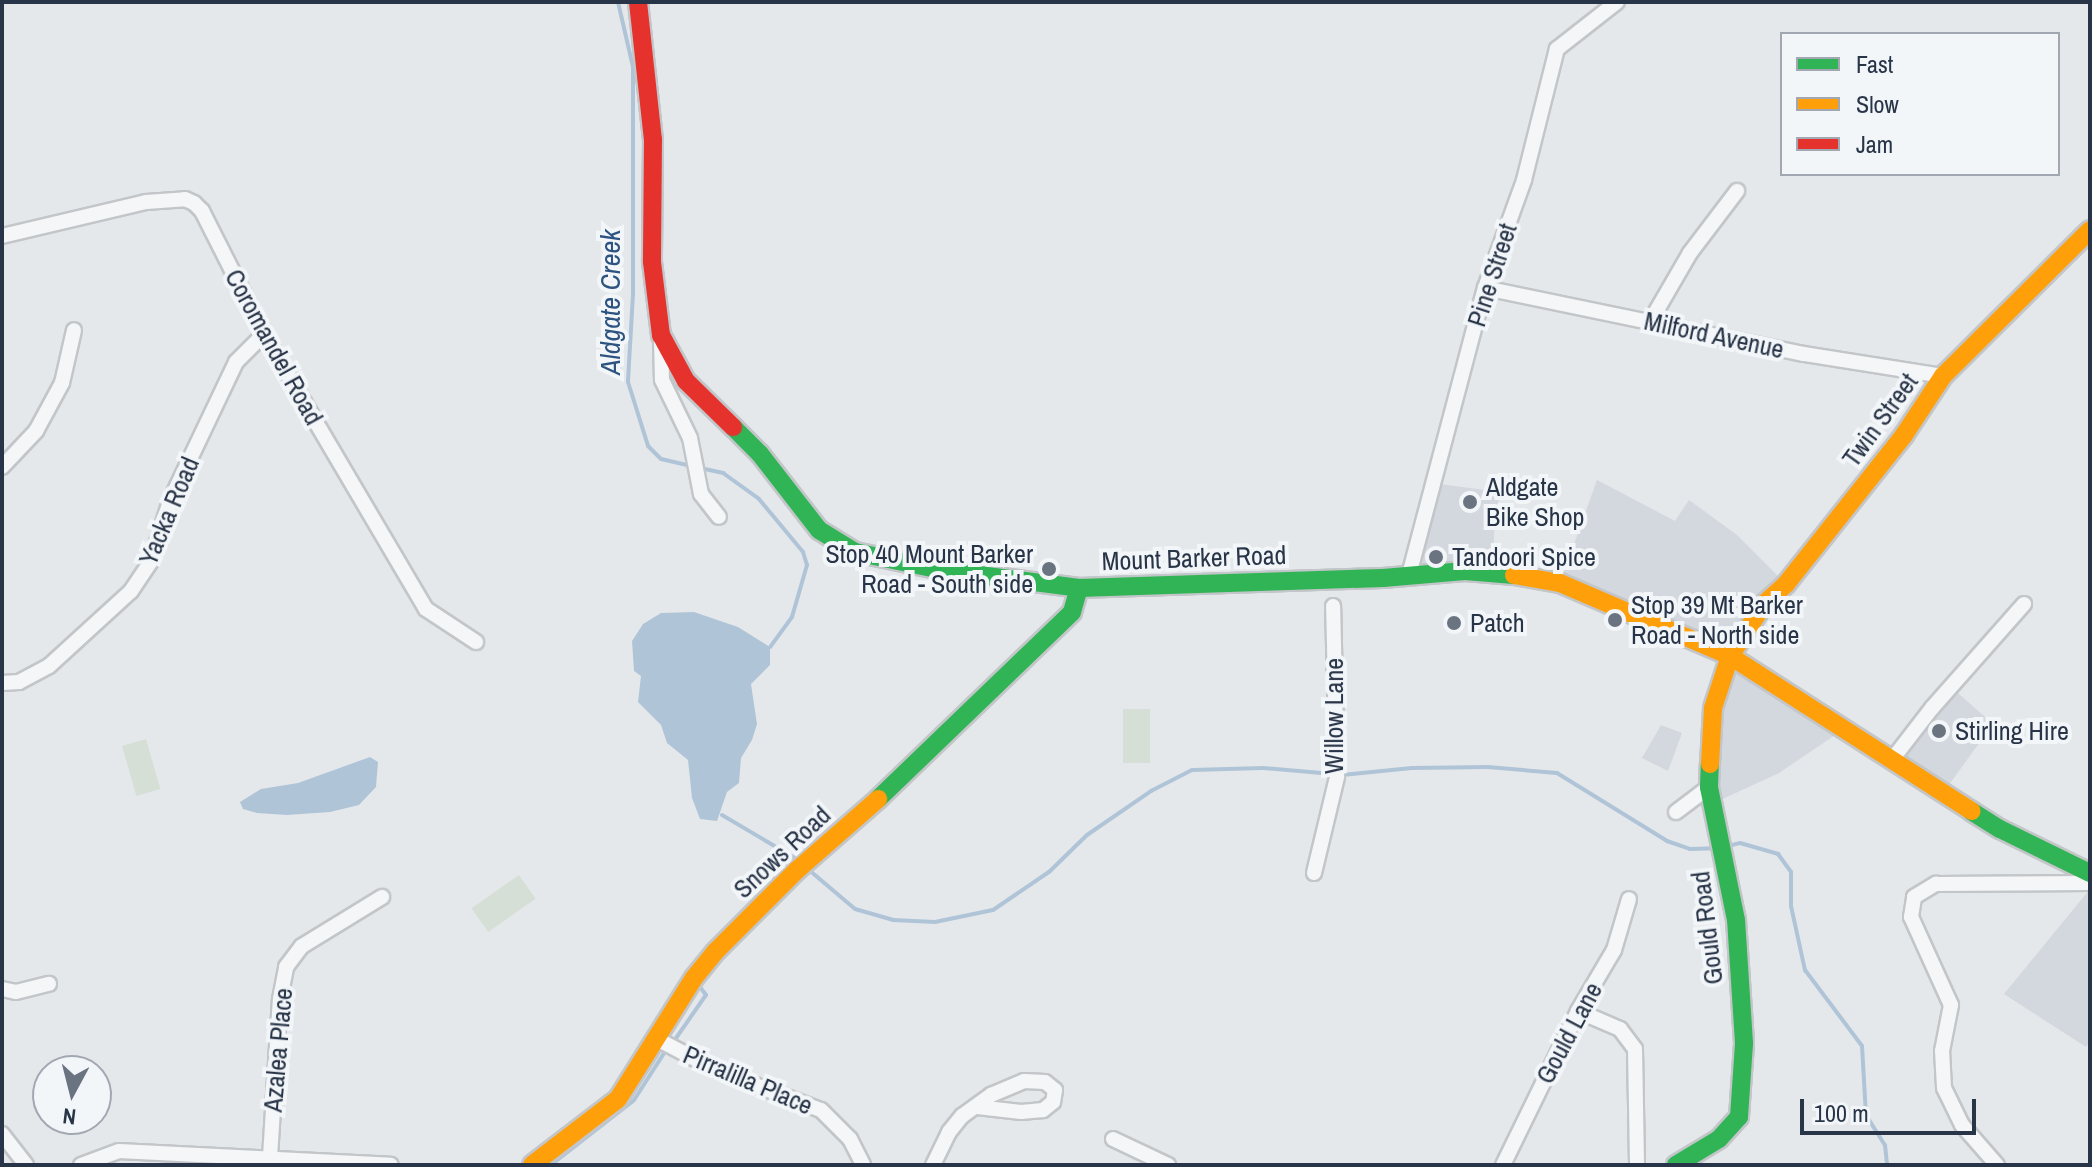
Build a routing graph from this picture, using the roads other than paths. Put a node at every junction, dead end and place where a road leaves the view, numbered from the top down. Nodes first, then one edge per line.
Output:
1 (638, 2) edge
2 (1617, 2) edge
3 (1737, 191) dead end
4 (2090, 230) edge
5 (2, 236) edge
6 (1485, 288) junction
7 (1650, 322) junction
8 (74, 330) dead end
9 (264, 334) junction
10 (661, 335) junction
11 (1943, 376) junction
12 (2, 467) edge
13 (719, 517) dead end
14 (1409, 575) junction
15 (1079, 588) junction
16 (2024, 604) dead end
17 (1333, 606) dead end
18 (476, 642) dead end
19 (1730, 656) junction
20 (2, 683) edge
21 (1891, 761) junction
22 (1709, 787) junction
23 (1676, 812) dead end
24 (1314, 873) dead end
25 (2090, 873) edge
26 (2090, 883) edge
27 (382, 897) dead end
28 (1629, 899) dead end
29 (49, 984) dead end
30 (2, 989) edge
31 (1578, 1011) junction
32 (657, 1039) junction
33 (977, 1107) junction
34 (2, 1134) edge
35 (1113, 1139) dead end
36 (270, 1157) junction
37 (26, 1165) edge
38 (81, 1165) edge
39 (391, 1165) edge
40 (532, 1165) edge
41 (863, 1165) edge
42 (933, 1165) edge
43 (1168, 1165) edge
44 (1503, 1165) edge
45 (1637, 1165) edge
46 (1676, 1165) edge
47 (1997, 1165) edge

1 - 10 main road, Mount Barker Road
2 - 6 street, Pine Street
3 - 7 street
4 - 11 main road, Twin Street
5 - 9 street, Coromandel Road
6 - 7 street, Milford Avenue
6 - 14 street, Pine Street
7 - 11 street, Milford Avenue
8 - 12 street
9 - 18 street, Coromandel Road
9 - 20 street, Yacka Road
10 - 13 street
10 - 15 main road, Mount Barker Road
11 - 19 main road, Twin Street
14 - 15 main road, Mount Barker Road
14 - 19 main road, Mount Barker Road
15 - 32 main road, Snows Road
16 - 21 street
17 - 24 street, Willow Lane
19 - 21 main road, Mount Barker Road
19 - 22 main road, Gould Road
21 - 25 main road, Mount Barker Road
22 - 23 street
22 - 46 main road, Gould Road
26 - 47 street
27 - 36 street, Azalea Place
28 - 31 street, Gould Lane
29 - 30 street
31 - 44 street, Gould Lane
31 - 45 street
32 - 40 main road, Snows Road
32 - 41 street, Pirralilla Place
33 - 33 street
33 - 42 street
34 - 37 street
35 - 43 street
36 - 38 street
36 - 39 street

